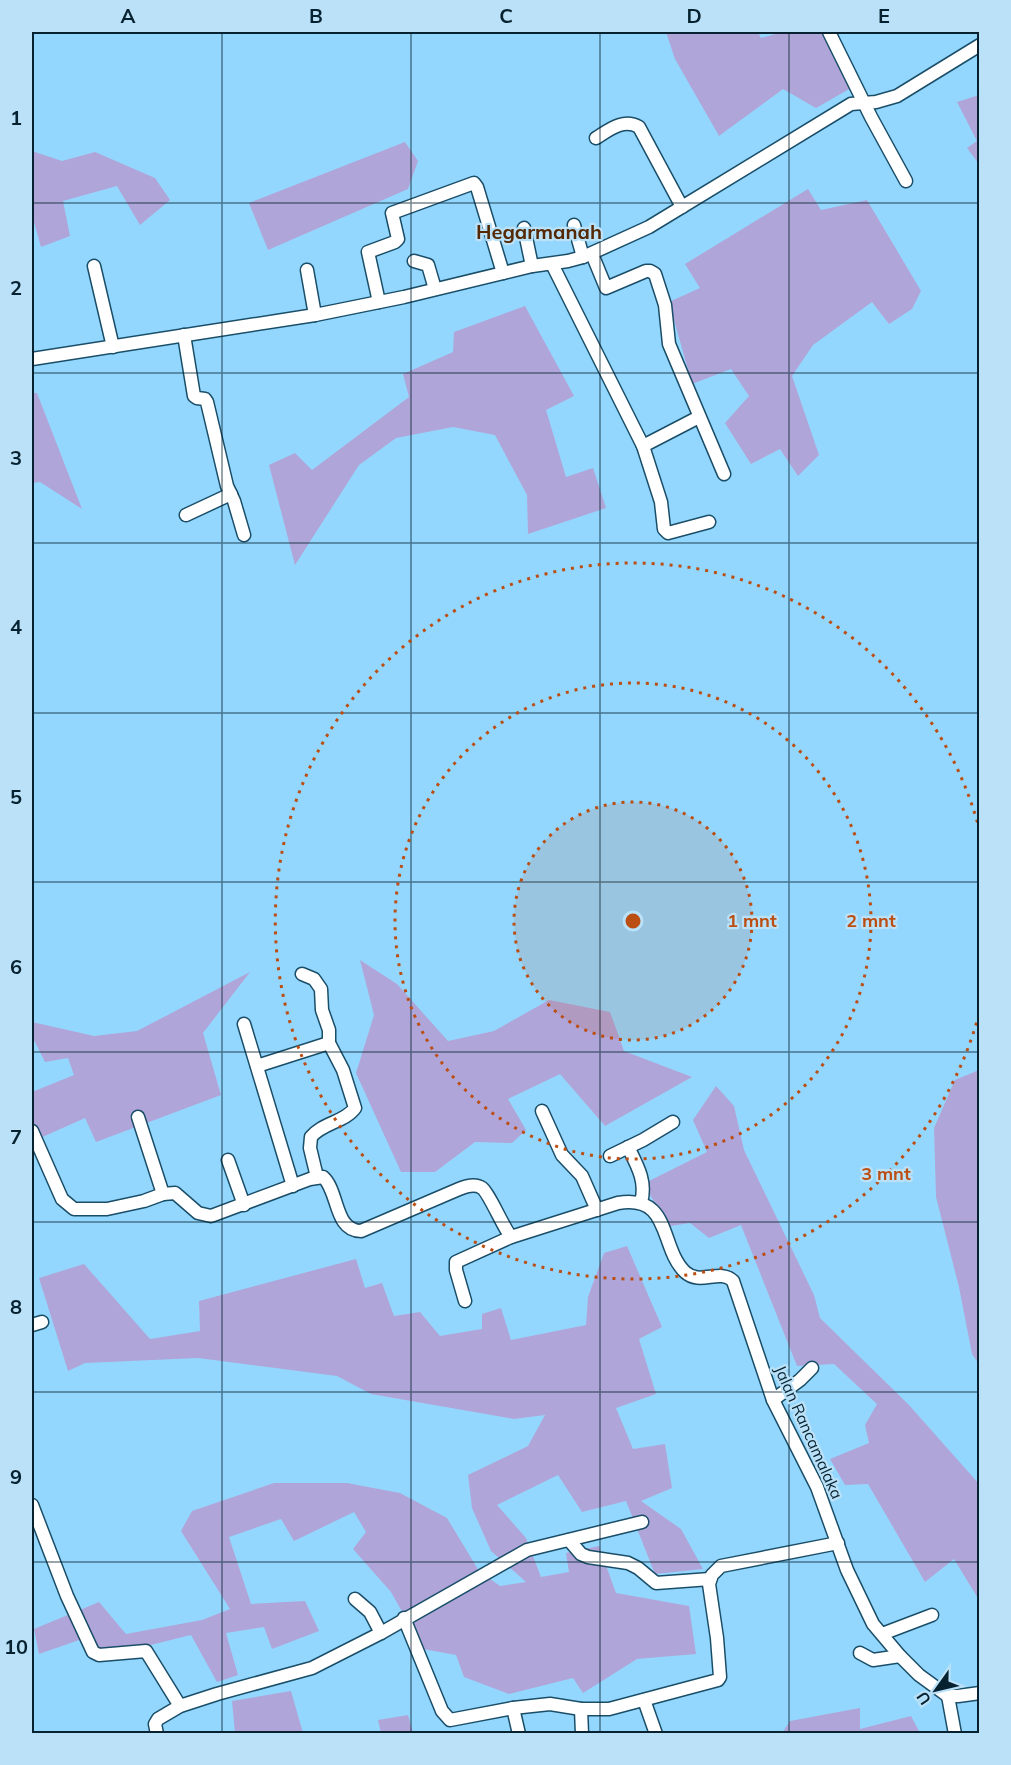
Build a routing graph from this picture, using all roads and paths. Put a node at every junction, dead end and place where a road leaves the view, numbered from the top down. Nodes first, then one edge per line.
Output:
1 (829, 32) edge
2 (980, 45) edge
3 (865, 103) junction
4 (596, 138) dead end
5 (906, 181) dead end
6 (682, 207) junction
7 (574, 225) dead end
8 (524, 228) dead end
9 (587, 255) junction
10 (414, 261) dead end
11 (552, 264) junction
12 (94, 266) dead end
13 (532, 266) junction
14 (308, 270) dead end
15 (503, 273) junction
16 (435, 289) junction
17 (379, 302) junction
18 (315, 315) junction
19 (184, 335) junction
20 (113, 347) junction
21 (32, 359) edge
22 (699, 417) junction
23 (644, 446) junction
24 (724, 474) dead end
25 (231, 494) junction
26 (186, 515) dead end
27 (709, 522) dead end
28 (244, 535) dead end
29 (302, 974) dead end
30 (244, 1024) dead end
31 (329, 1043) junction
32 (257, 1066) junction
33 (542, 1111) dead end
34 (138, 1117) dead end
35 (673, 1122) dead end
36 (32, 1131) edge
37 (628, 1147) junction
38 (37, 1156) edge
39 (610, 1156) dead end
40 (228, 1160) dead end
41 (317, 1177) junction
42 (293, 1186) junction
43 (163, 1194) junction
44 (641, 1202) junction
45 (244, 1204) junction
46 (597, 1210) junction
47 (511, 1237) junction
48 (465, 1301) dead end
49 (812, 1368) dead end
50 (773, 1400) junction
51 (32, 1505) edge
52 (642, 1522) dead end
53 (569, 1540) junction
54 (838, 1543) junction
55 (710, 1579) junction
56 (356, 1599) dead end
57 (932, 1615) dead end
58 (404, 1618) junction
59 (381, 1633) junction
60 (882, 1634) junction
61 (860, 1653) dead end
62 (900, 1656) junction
63 (980, 1693) edge
64 (948, 1696) junction
65 (644, 1700) junction
66 (180, 1706) junction
67 (513, 1708) junction
68 (580, 1709) junction
69 (157, 1734) edge
70 (519, 1734) edge
71 (582, 1734) edge
72 (656, 1734) edge
73 (955, 1734) edge

1 - 3 street
2 - 3 street
3 - 5 street
3 - 6 street
4 - 6 street
6 - 9 street
7 - 9 street
8 - 13 street
9 - 11 street
9 - 22 street
10 - 16 street
11 - 13 street
11 - 23 street
12 - 20 street
13 - 15 street
14 - 18 street
15 - 16 street
15 - 17 street
16 - 17 street
17 - 18 street
18 - 19 street
19 - 20 street
19 - 25 street
20 - 21 street
22 - 23 street
22 - 24 street
23 - 27 street
25 - 26 street
25 - 28 street
29 - 31 street
30 - 32 street
31 - 32 street
31 - 41 street
32 - 42 street
33 - 46 street
34 - 43 street
35 - 37 street
36 - 38 street
37 - 39 street
37 - 44 street
38 - 43 street
40 - 45 street
41 - 42 street
41 - 47 street
42 - 45 street
43 - 45 street
44 - 46 street
44 - 50 street, Jalan Rancamalaka
46 - 47 street
47 - 48 street
49 - 50 street
50 - 54 street, Jalan Rancamalaka
51 - 66 street
52 - 53 street
53 - 55 street
53 - 58 street
54 - 55 street
54 - 60 street, Jalan Rancamalaka
55 - 65 street
56 - 59 street
57 - 60 street
58 - 59 street
58 - 67 street
59 - 66 street
60 - 62 street, Jalan Rancamalaka
61 - 62 street
62 - 64 street, Jalan Rancamalaka
63 - 64 street
64 - 73 street
65 - 68 street
65 - 72 street
66 - 69 street
67 - 68 street
67 - 70 street
68 - 71 street

